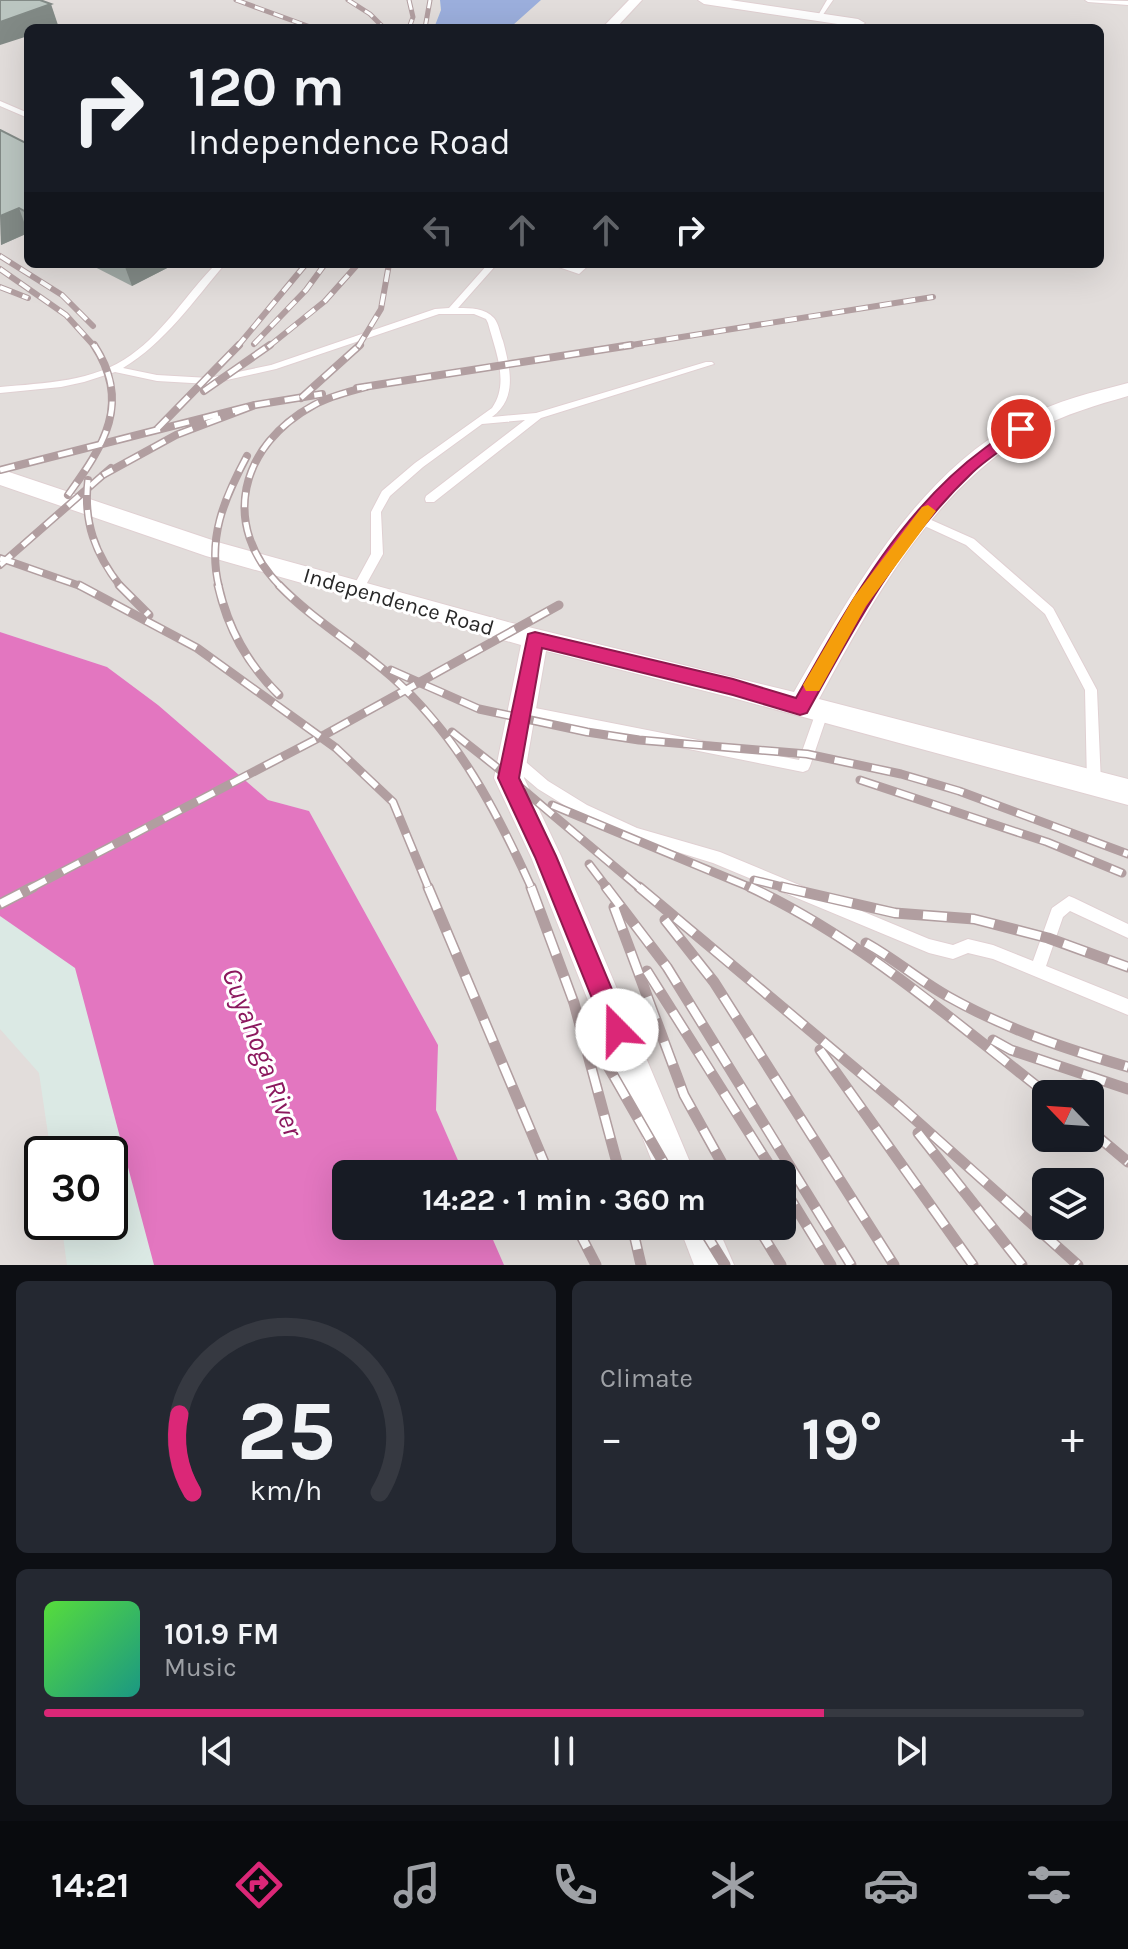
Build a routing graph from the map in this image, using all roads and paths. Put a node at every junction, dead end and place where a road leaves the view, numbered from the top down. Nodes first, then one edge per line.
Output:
1 (636, 0) edge
2 (704, 0) edge
3 (830, 0) edge
4 (1088, 0) edge
5 (1125, 2) edge
6 (818, 18) junction
7 (858, 23) dead end
8 (613, 24) edge
9 (0, 103) edge
10 (24, 114) edge
11 (217, 268) edge
12 (489, 268) edge
13 (453, 309) junction
14 (709, 364) dead end
15 (115, 369) junction
16 (1128, 389) edge
17 (0, 390) edge
18 (537, 416) junction
19 (480, 421) junction
20 (0, 477) edge
21 (430, 499) dead end
22 (920, 519) junction
23 (358, 589) junction
24 (535, 639) junction
25 (520, 710) junction
26 (811, 710) junction
27 (513, 760) junction
28 (1094, 783) junction
29 (1128, 792) edge
30 (1128, 931) edge
31 (1037, 970) junction
32 (1128, 1007) edge
33 (670, 1160) edge
34 (704, 1240) edge
35 (714, 1265) edge

1 - 8 street
2 - 6 street
3 - 6 lane
4 - 5 lane
6 - 7 street
9 - 10 lane
11 - 15 lane
12 - 13 lane
13 - 15 lane
13 - 19 lane
14 - 18 lane
15 - 17 lane
16 - 22 street
18 - 19 lane
18 - 21 lane
19 - 23 lane
20 - 23 street, Independence Road
22 - 26 street
22 - 28 lane
23 - 24 street, Independence Road
24 - 25 street
24 - 26 street, Independence Road
25 - 26 lane
25 - 27 street
26 - 28 street, Independence Road
27 - 31 lane
27 - 33 street
28 - 29 street, Independence Road
30 - 31 lane
31 - 32 lane
34 - 35 street

